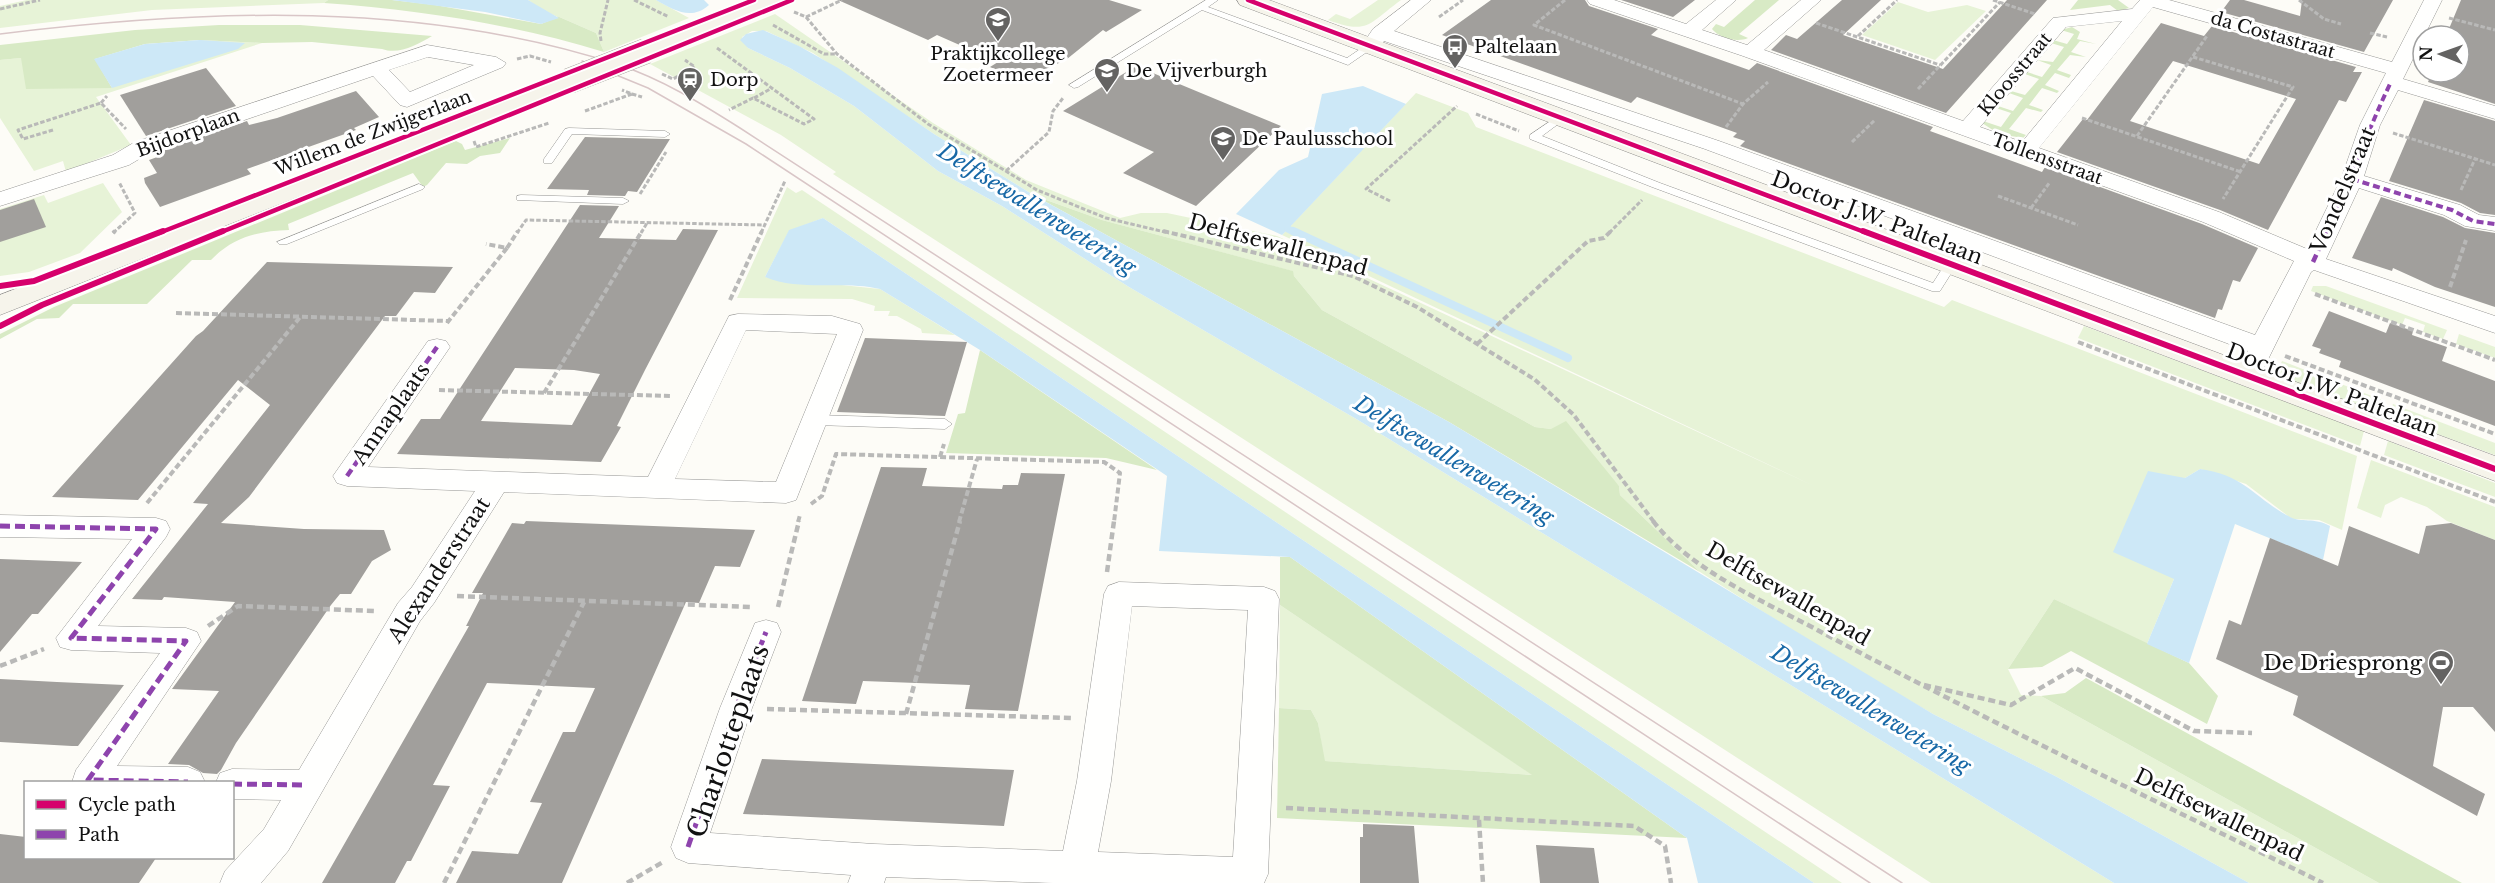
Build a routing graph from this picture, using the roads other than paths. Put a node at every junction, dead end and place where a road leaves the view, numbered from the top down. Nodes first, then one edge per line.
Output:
1 (1213, 0) edge
2 (1248, 0) edge
3 (1422, 0) edge
4 (1596, 0) edge
5 (1727, 0) edge
6 (1812, 0) edge
7 (783, 5) edge
8 (2145, 5) edge
9 (2187, 5) edge
10 (2430, 6) edge
11 (1201, 7) junction
12 (1689, 31) junction
13 (1376, 39) junction
14 (1750, 52) junction
15 (376, 68) junction
16 (2394, 76) junction
17 (1074, 85) road end
18 (2495, 112) edge
19 (1561, 117) junction
20 (1967, 130) junction
21 (665, 134) road end
22 (2026, 151) junction
23 (548, 162) dead end
24 (2352, 180) junction
25 (419, 187) dead end
26 (521, 198) dead end
27 (0, 199) edge
28 (628, 202) road end
29 (2495, 224) edge
30 (283, 242) dead end
31 (2313, 262) junction
32 (1951, 264) junction
33 (0, 306) edge
34 (2495, 325) edge
35 (437, 347) road end
36 (2262, 347) junction
37 (2248, 375) junction
38 (815, 420) junction
39 (945, 424) dead end
40 (2495, 469) edge
41 (496, 482) junction
42 (657, 488) junction
43 (0, 526) edge
44 (766, 614) road end
45 (121, 781) edge
46 (234, 784) edge
47 (307, 786) junction
48 (1078, 866) junction
49 (870, 871) edge
50 (238, 883) edge

1 - 11 lane
2 - 13 street, Doctor J.W. Paltelaan
3 - 13 street
4 - 12 street, Tollensstraat
5 - 12 street
6 - 14 street
7 - 33 street, Willem de Zwijgerlaan, bridge
8 - 9 street, da Costastraat
8 - 20 street, Kloosstraat
8 - 22 street
9 - 16 street, da Costastraat
10 - 16 street, Vondelstraat
11 - 13 lane
11 - 17 lane
12 - 14 street, Tollensstraat
13 - 19 street, Doctor J.W. Paltelaan
13 - 36 street, Doctor J.W. Paltelaan
14 - 20 street, Tollensstraat
15 - 15 street, Bijdorplaan
15 - 27 street, Bijdorplaan
16 - 18 street, da Costastraat
16 - 24 street, Vondelstraat
19 - 32 street, Doctor J.W. Paltelaan
19 - 32 lane
20 - 22 street, Tollensstraat
21 - 23 lane
22 - 31 street, Tollensstraat
24 - 29 street
24 - 31 street, Vondelstraat
25 - 30 lane
26 - 28 lane
31 - 34 street, Tollensstraat
31 - 36 street, Vondelstraat
32 - 37 street, Doctor J.W. Paltelaan
35 - 41 street, Annaplaats
36 - 37 street, Vondelstraat
37 - 40 street, Doctor J.W. Paltelaan
38 - 39 lane
38 - 42 street
38 - 42 street
41 - 42 street, Alexanderstraat
41 - 47 street, Alexanderstraat
43 - 45 street
44 - 49 street, Charlotteplaats
46 - 47 street
47 - 50 street, Alexanderstraat
48 - 48 street, Charlotteplaats
48 - 49 street, Charlotteplaats

